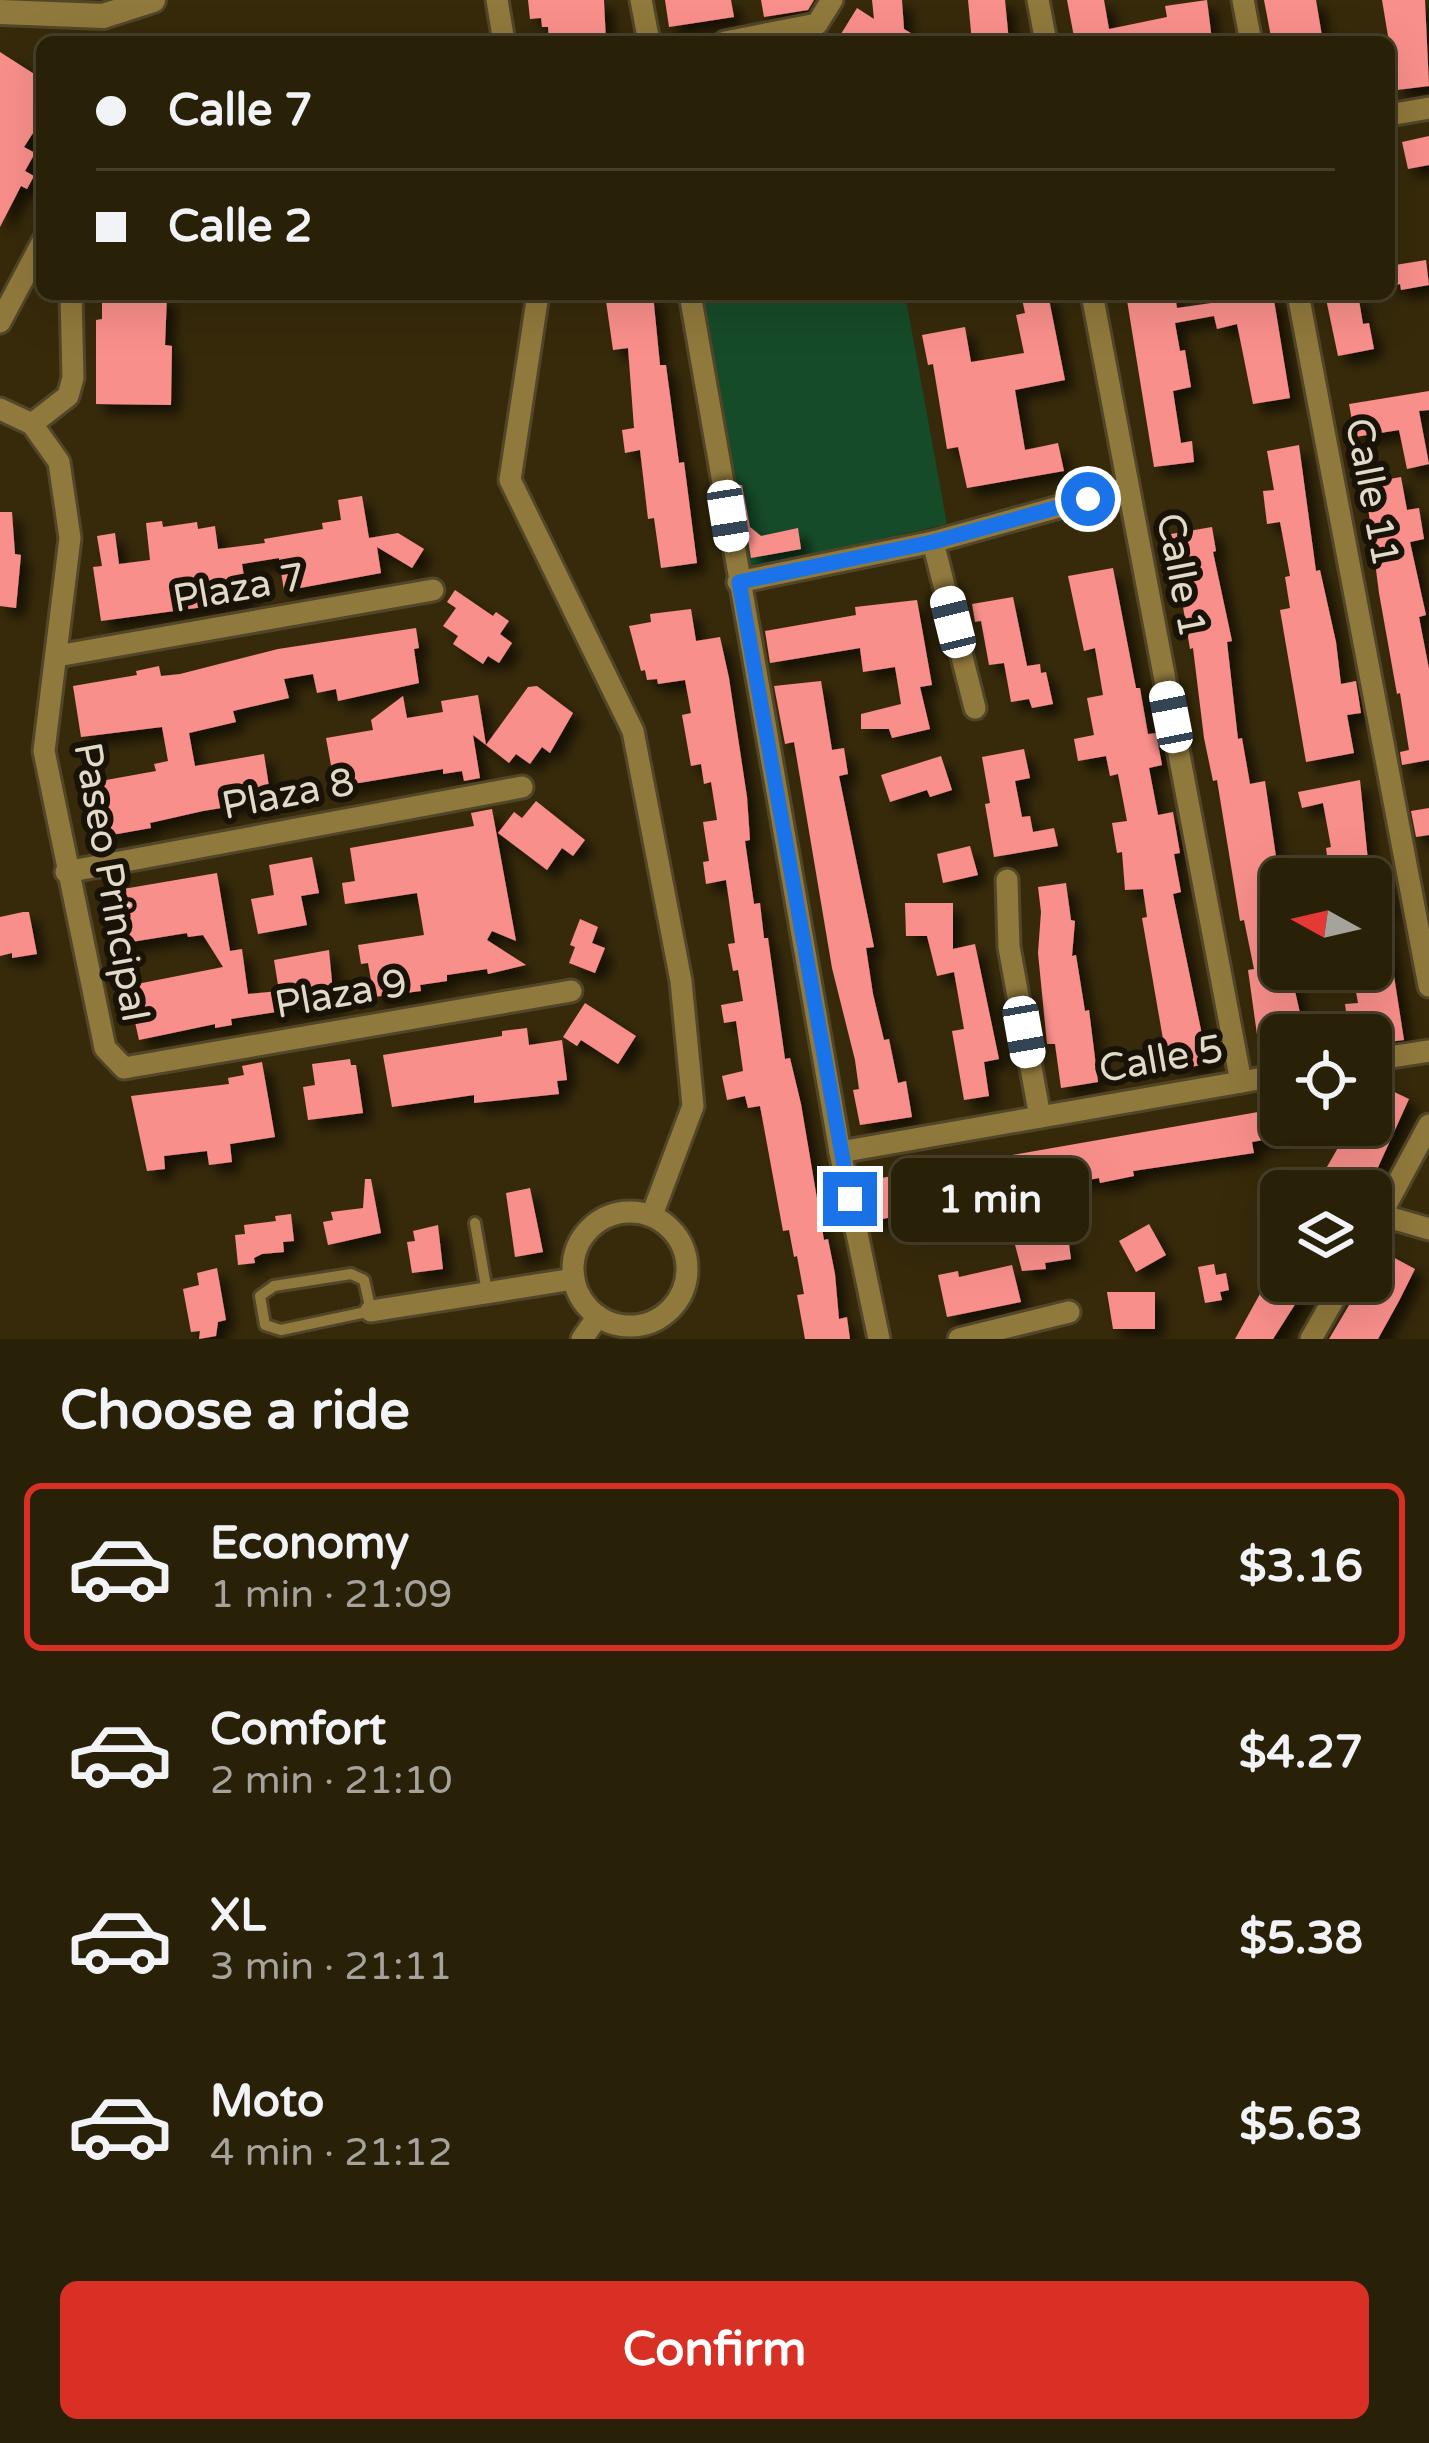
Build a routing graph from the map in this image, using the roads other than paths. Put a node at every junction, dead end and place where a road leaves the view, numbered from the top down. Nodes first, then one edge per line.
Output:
1 (153, 0) edge
2 (496, 0) edge
3 (641, 0) edge
4 (832, 0) edge
5 (1038, 0) edge
6 (1243, 0) edge
7 (0, 12) edge
8 (503, 36) edge
9 (648, 36) edge
10 (756, 36) edge
11 (1045, 36) edge
12 (1250, 36) edge
13 (1429, 107) edge
14 (1395, 114) edge
15 (36, 254) edge
16 (71, 300) edge
17 (537, 300) edge
18 (691, 300) edge
19 (1094, 300) edge
20 (1299, 300) edge
21 (0, 322) edge
22 (0, 409) edge
23 (32, 424) junction
24 (1127, 488) junction
25 (933, 542) junction
26 (739, 582) junction
27 (433, 590) dead end
28 (57, 656) junction
29 (975, 708) dead end
30 (522, 787) dead end
31 (66, 872) junction
32 (1007, 880) dead end
33 (1429, 986) edge
34 (571, 991) dead end
35 (1429, 1051) edge
36 (1392, 1057) edge
37 (124, 1068) joint
38 (1260, 1079) edge
39 (1240, 1082) junction
40 (1040, 1118) junction
41 (1429, 1125) edge
42 (840, 1153) junction
43 (1392, 1194) edge
44 (652, 1215) junction
45 (475, 1223) dead end
46 (1392, 1226) edge
47 (1429, 1229) edge
48 (574, 1279) junction
49 (487, 1292) junction
50 (1332, 1302) edge
51 (371, 1312) junction
52 (1069, 1312) dead end
53 (598, 1316) junction
54 (653, 1331) edge
55 (582, 1339) edge
56 (879, 1339) edge
57 (959, 1339) edge
58 (1310, 1339) edge

1 - 7 street
2 - 8 street
3 - 9 street
4 - 10 street
5 - 11 street
6 - 12 street
13 - 14 street
15 - 21 street
16 - 23 street
17 - 44 street
18 - 26 street
19 - 24 street, Calle 1
20 - 33 street, Calle 11
22 - 23 street
23 - 28 street, Paseo Principal
24 - 25 street
24 - 39 street, Calle 1
25 - 26 street
25 - 29 street
26 - 42 street
27 - 28 street, Plaza 7
28 - 31 street, Paseo Principal
30 - 31 street, Plaza 8
31 - 37 street, Paseo Principal
32 - 40 street
34 - 37 street, Plaza 9
35 - 36 street
38 - 39 street, Calle 5
39 - 40 street, Calle 5
40 - 42 street, Calle 5
41 - 43 street
42 - 56 street
44 - 48 street
44 - 54 street
45 - 49 lane
46 - 47 street
48 - 49 street
48 - 53 street
49 - 51 street
50 - 58 street
51 - 51 lane
52 - 57 street
53 - 54 street
53 - 55 street

